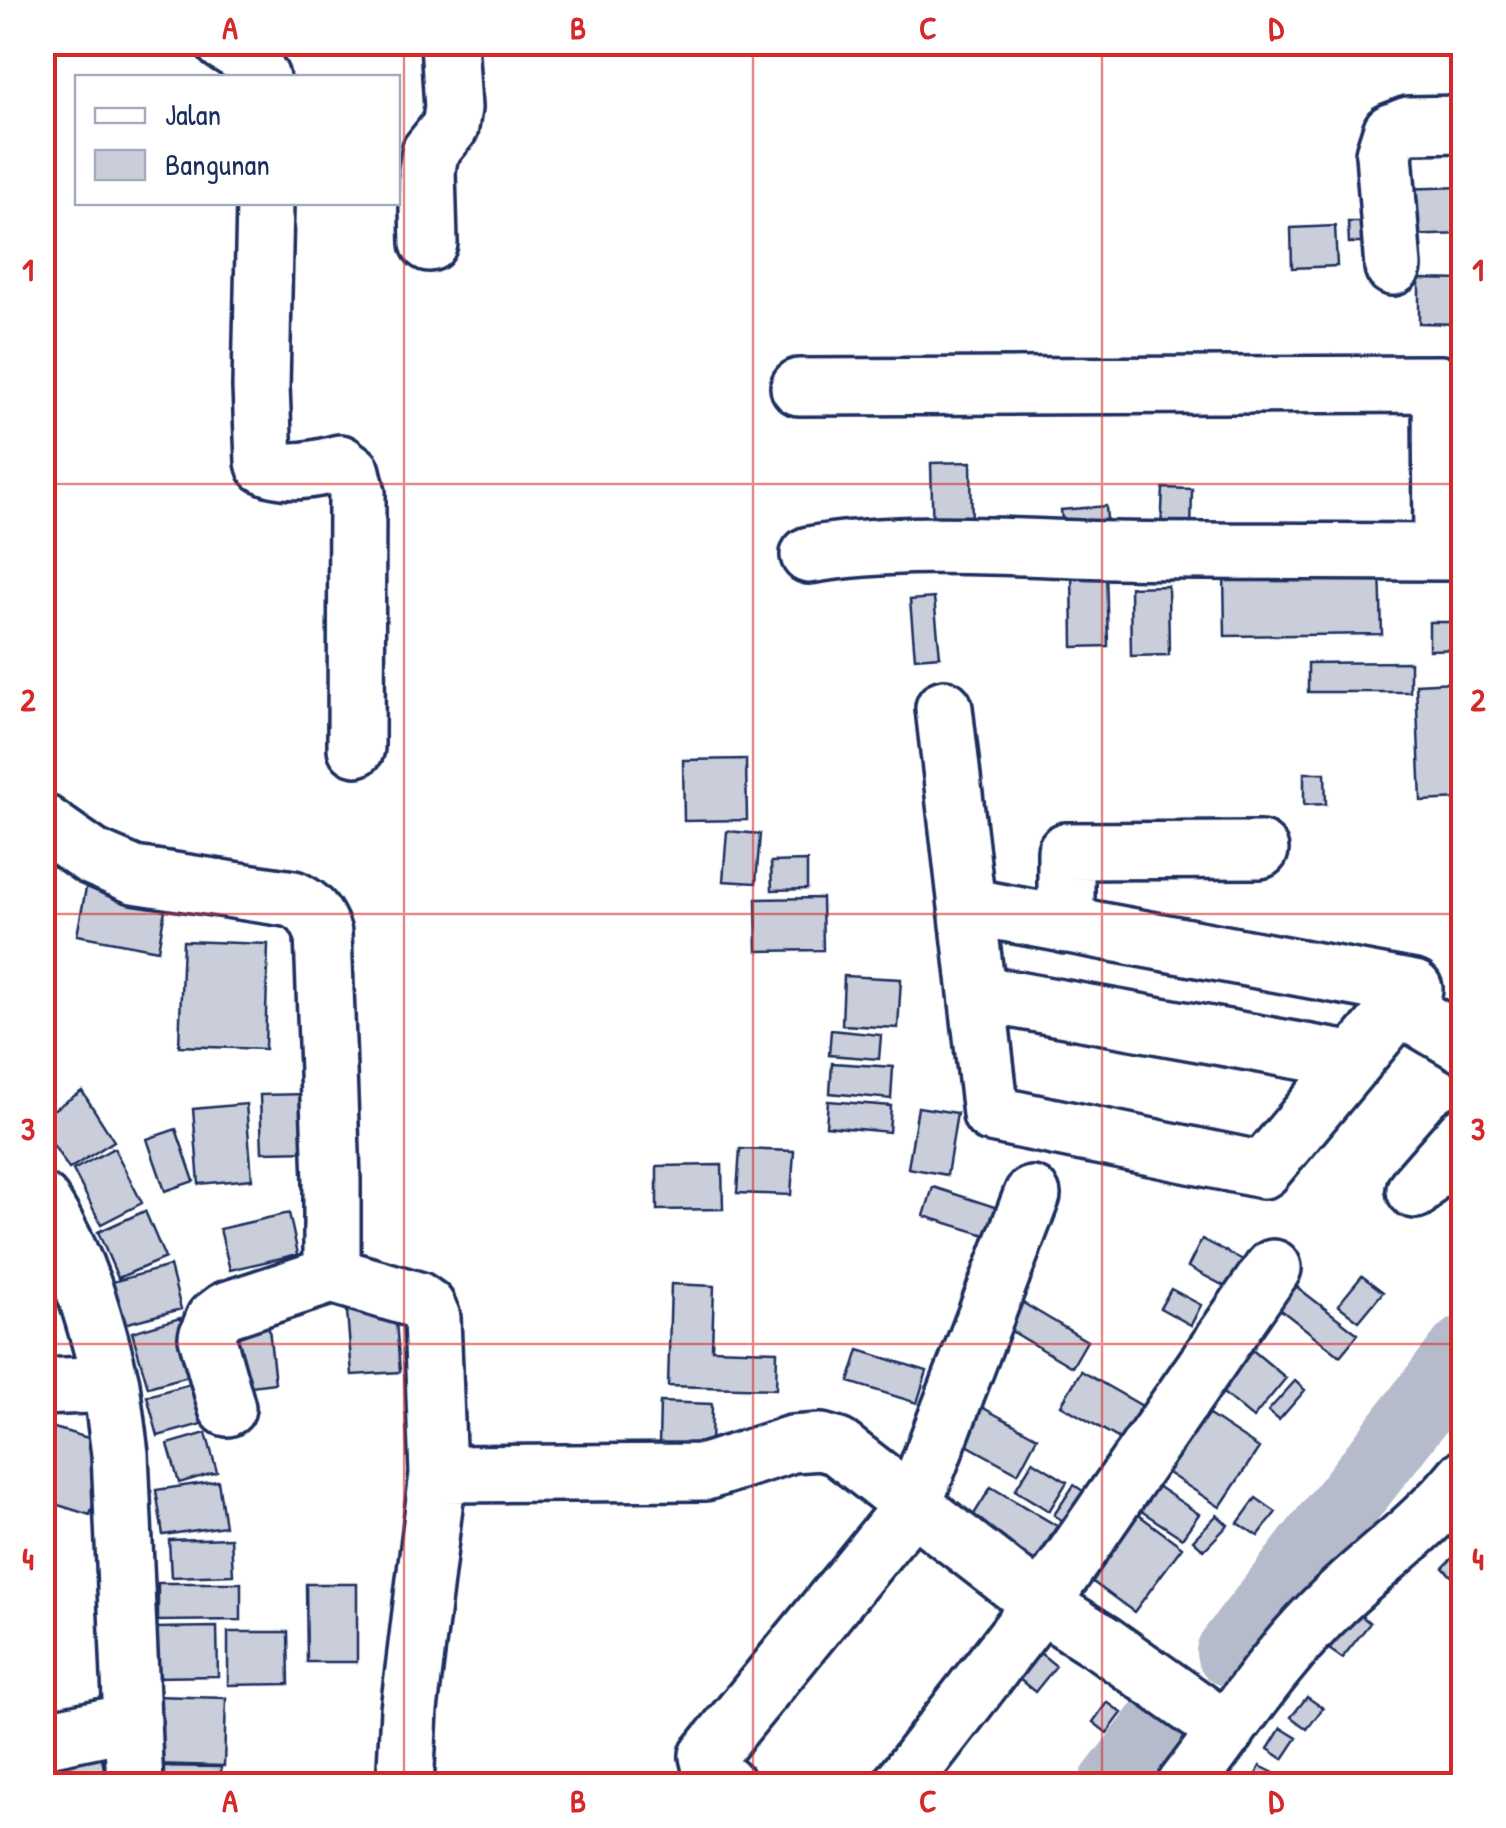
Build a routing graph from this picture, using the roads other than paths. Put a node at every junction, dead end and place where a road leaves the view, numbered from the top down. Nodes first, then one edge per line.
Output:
1 (223, 42) edge
2 (449, 42) edge
3 (259, 75) edge
4 (1464, 124) edge
5 (265, 205) edge
6 (429, 244) dead end
7 (1393, 268) dead end
8 (799, 387) dead end
9 (1453, 552) edge
10 (809, 555) dead end
11 (944, 708) dead end
12 (356, 748) dead end
13 (42, 822) edge
14 (1260, 850) dead end
15 (967, 906) junction
16 (1066, 924) junction
17 (977, 993) junction
18 (1400, 1007) junction
19 (1464, 1045) edge
20 (1355, 1061) junction
21 (1464, 1134) edge
22 (1415, 1190) dead end
23 (1032, 1194) dead end
24 (42, 1202) edge
25 (1273, 1268) dead end
26 (332, 1275) junction
27 (111, 1384) junction
28 (42, 1386) edge
29 (226, 1408) dead end
30 (438, 1474) junction
31 (914, 1503) junction
32 (1456, 1505) edge
33 (1041, 1604) junction
34 (133, 1720) junction
35 (1223, 1729) junction
36 (42, 1740) edge
37 (136, 1786) edge
38 (405, 1786) edge
39 (728, 1786) edge
40 (900, 1786) edge
41 (1185, 1786) edge

1 - 3 street
2 - 6 street
4 - 7 street
5 - 12 street
8 - 9 street
9 - 10 street
11 - 15 street
13 - 26 street
14 - 16 street
15 - 16 street
15 - 17 street
16 - 18 street
17 - 20 street
17 - 20 street
18 - 19 street
18 - 20 street
21 - 22 street
23 - 31 street
24 - 27 street
25 - 33 street
26 - 29 street
26 - 30 street
27 - 28 street
27 - 34 street
30 - 31 street
30 - 38 street
31 - 33 street
31 - 39 street
32 - 35 street
33 - 35 street
33 - 40 street
34 - 36 street
34 - 37 street
35 - 41 street

